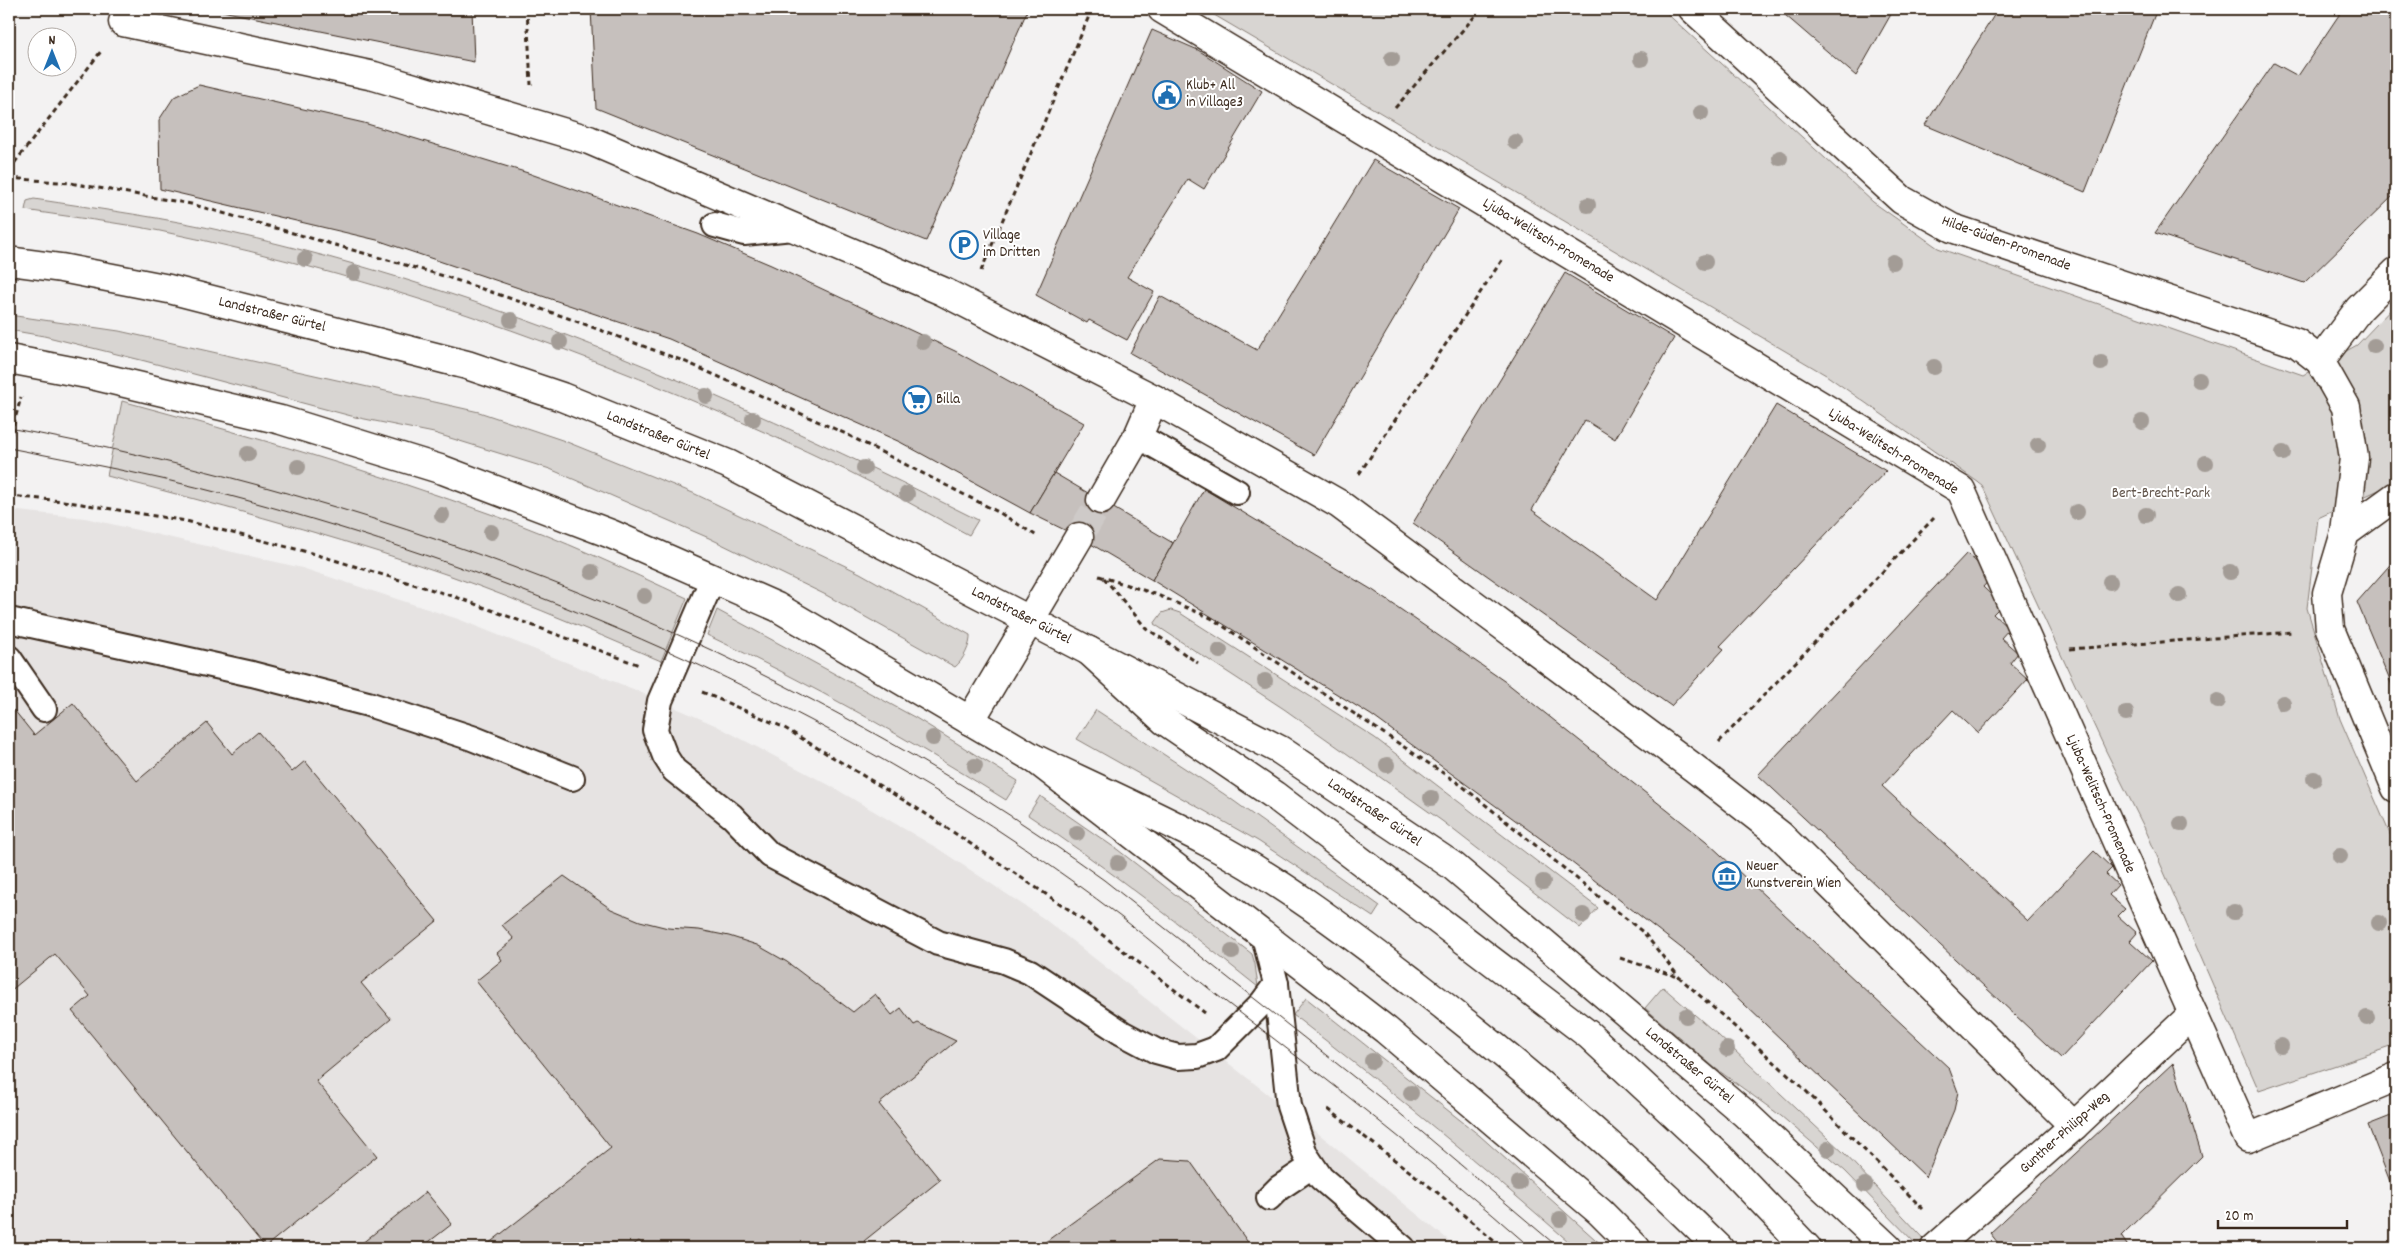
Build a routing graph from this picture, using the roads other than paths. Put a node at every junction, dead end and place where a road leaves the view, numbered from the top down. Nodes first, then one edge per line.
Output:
1 (1162, 9) edge
2 (1694, 9) edge
3 (123, 22) road end
4 (715, 225) dead end
5 (792, 228) junction
6 (9, 261) edge
7 (2396, 272) edge
8 (9, 359) edge
9 (2320, 361) junction
10 (1154, 399) junction
11 (1138, 436) junction
12 (1237, 492) dead end
13 (2396, 496) edge
14 (1101, 500) tunnel mouth
15 (2345, 533) junction
16 (1074, 546) tunnel mouth
17 (713, 578) junction
18 (9, 620) edge
19 (1028, 620) junction
20 (1089, 651) junction
21 (9, 658) edge
22 (44, 709) dead end
23 (970, 720) junction
24 (1035, 759) junction
25 (572, 778) dead end
26 (2396, 788) edge
27 (1264, 936) junction
28 (1276, 984) junction
29 (2193, 1014) junction
30 (2396, 1077) edge
31 (2074, 1126) junction
32 (1312, 1166) junction
33 (1269, 1198) dead end
34 (1942, 1243) edge
35 (1403, 1248) edge
36 (1636, 1248) edge
37 (1719, 1248) edge
38 (1807, 1248) edge
39 (1888, 1248) edge

1 - 29 main road, Ljuba-Welitsch-Promenade
2 - 9 main road, Hilde-Güden-Promenade
3 - 5 main road
4 - 5 lane
5 - 10 main road
6 - 19 main road, Landstraßer Gürtel
7 - 9 main road
8 - 17 main road
9 - 15 main road, Hilde-Güden-Promenade
10 - 11 main road
10 - 31 main road
11 - 12 lane
11 - 14 main road
13 - 15 main road
15 - 26 main road, Hilde-Güden-Promenade
16 - 19 main road
17 - 23 main road
17 - 28 lane
18 - 25 lane
19 - 20 main road, Landstraßer Gürtel
19 - 23 main road
20 - 38 main road
20 - 39 main road, Landstraßer Gürtel
21 - 22 lane
23 - 24 main road
24 - 27 main road
24 - 37 main road
27 - 28 lane
27 - 36 main road
28 - 32 lane
29 - 30 main road, Ljuba-Welitsch-Promenade
29 - 31 main road, Gunther-Philipp-Weg
31 - 34 main road, Gunther-Philipp-Weg
32 - 33 lane
32 - 35 lane

